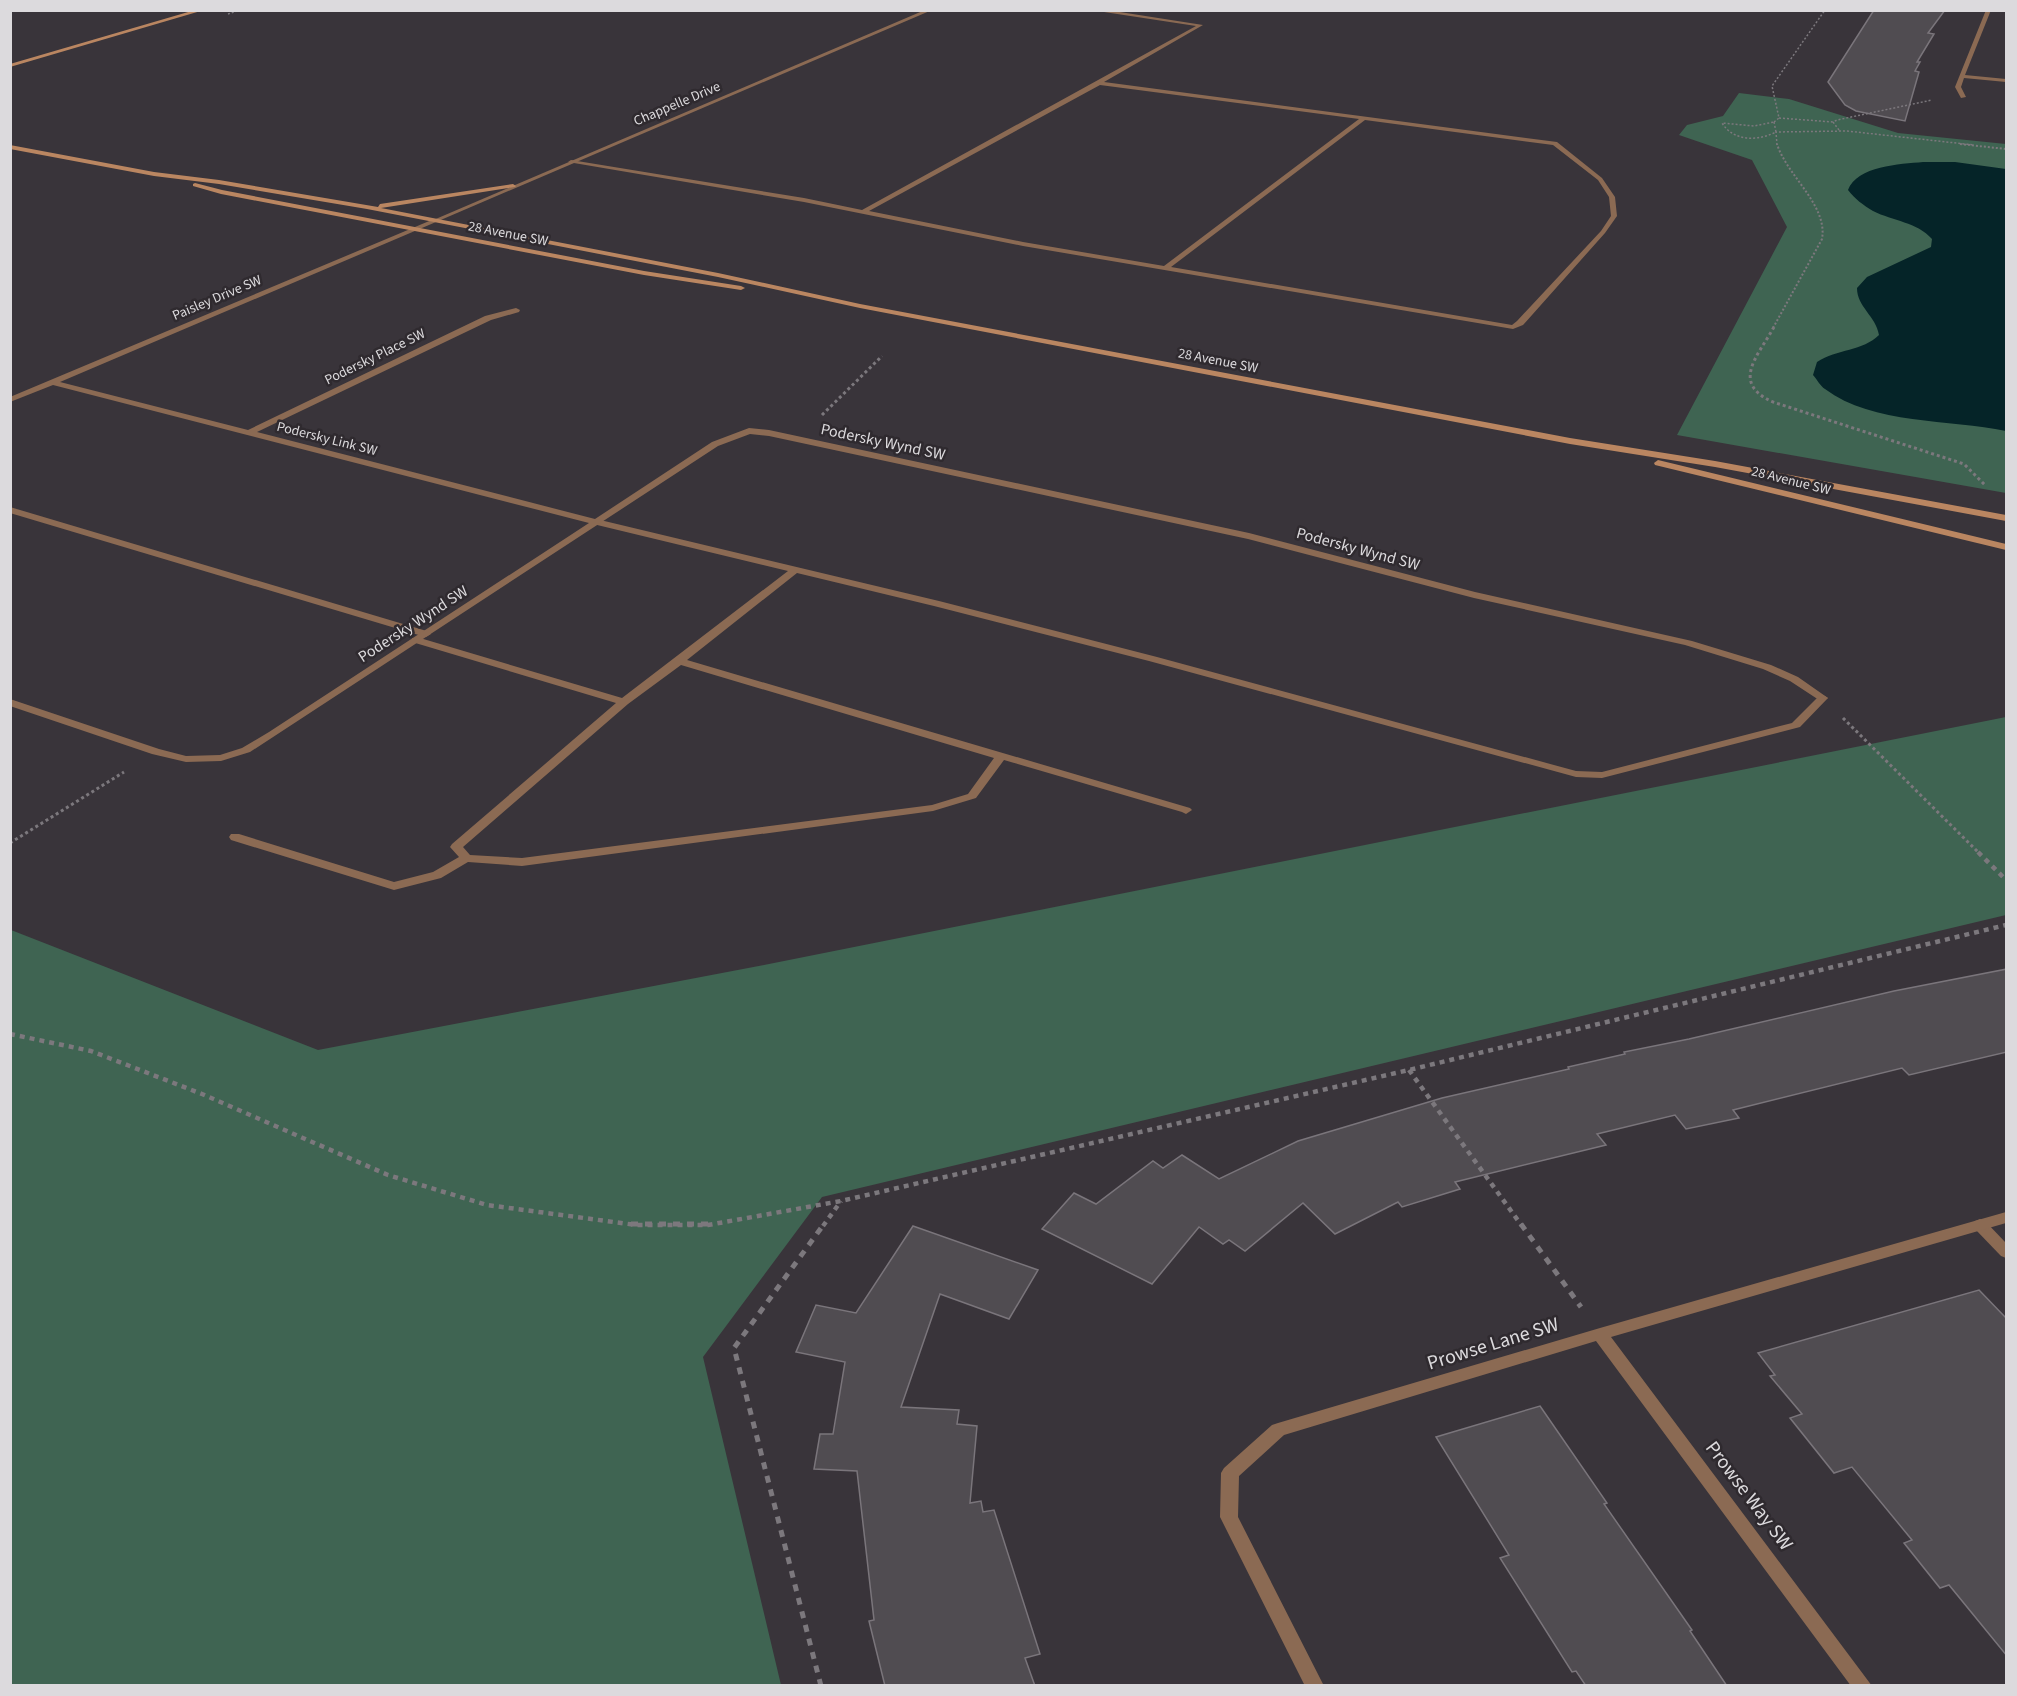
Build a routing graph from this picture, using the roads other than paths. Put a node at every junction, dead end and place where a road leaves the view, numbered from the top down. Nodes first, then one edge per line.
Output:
1 (202, 10) edge
2 (930, 10) edge
3 (1093, 10) edge
4 (1989, 10) edge
5 (66, 48) junction
6 (10, 60) edge
7 (10, 66) edge
8 (1962, 76) junction
9 (2007, 81) edge
10 (1099, 83) junction
11 (1963, 97) road end
12 (1364, 118) junction
13 (10, 147) edge
14 (571, 162) junction
15 (154, 174) junction
16 (513, 186) junction
17 (367, 207) junction
18 (864, 211) junction
19 (434, 221) junction
20 (414, 230) junction
21 (1165, 268) junction
22 (861, 306) junction
23 (516, 310) dead end
24 (52, 382) junction
25 (10, 400) edge
26 (248, 433) junction
27 (1570, 441) junction
28 (10, 510) edge
29 (2007, 518) edge
30 (596, 522) junction
31 (2007, 547) edge
32 (795, 570) junction
33 (421, 637) junction
34 (679, 661) junction
35 (1823, 698) joint
36 (10, 702) edge
37 (624, 702) junction
38 (1001, 756) junction
39 (1186, 810) dead end
40 (235, 837) dead end
41 (466, 858) junction
42 (2007, 1218) edge
43 (1980, 1225) junction
44 (2007, 1252) edge
45 (1600, 1334) junction
46 (1314, 1686) edge
47 (1863, 1686) edge

1 - 5 main road
2 - 14 street, Chappelle Drive
3 - 10 street
4 - 8 street
5 - 6 main road
5 - 7 main road
8 - 9 street
8 - 11 street
10 - 12 street
10 - 18 street
12 - 21 street
12 - 21 street
13 - 15 main road, 28 Avenue SW
14 - 16 street, Chappelle Drive
14 - 18 street
15 - 17 main road, 28 Avenue SW
15 - 20 main road, 28 Avenue SW
16 - 17 main road
16 - 19 street, Chappelle Drive
17 - 19 main road, 28 Avenue SW
18 - 21 street
19 - 20 street, Paisley Drive SW
19 - 22 main road, 28 Avenue SW
20 - 22 main road, 28 Avenue SW
20 - 24 street, Paisley Drive SW
22 - 27 main road, 28 Avenue SW
23 - 26 street, Podersky Place SW
24 - 25 street, Paisley Drive SW
24 - 26 street, Podersky Link SW
26 - 30 street, Podersky Link SW
27 - 29 main road, 28 Avenue SW
27 - 31 main road, 28 Avenue SW
28 - 33 street
30 - 32 street, Podersky Link SW
30 - 33 street, Podersky Wynd SW
30 - 35 street, Podersky Wynd SW
32 - 34 street
32 - 35 street, Podersky Link SW
33 - 36 street, Podersky Wynd SW
33 - 37 street
34 - 37 street
34 - 38 street
37 - 41 street
38 - 39 street
38 - 41 street
40 - 41 street
42 - 43 street, Prowse Lane SW
43 - 44 street
43 - 45 street, Prowse Lane SW
45 - 46 street, Prowse Lane SW
45 - 47 street, Prowse Way SW

